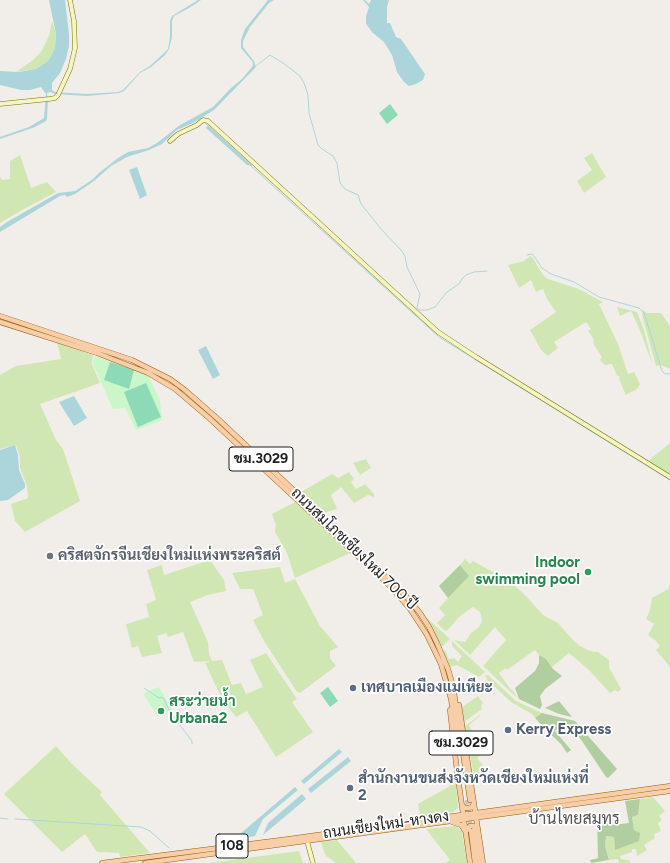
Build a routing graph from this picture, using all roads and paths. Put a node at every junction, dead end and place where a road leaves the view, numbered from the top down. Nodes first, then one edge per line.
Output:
1 (70, 0) edge
2 (0, 104) edge
3 (170, 141) dead end
4 (0, 316) edge
5 (0, 322) edge
6 (670, 477) edge
7 (451, 688) junction
8 (670, 786) edge
9 (670, 792) edge
10 (470, 801) junction
11 (461, 804) junction
12 (489, 814) junction
13 (476, 816) junction
14 (464, 817) junction
15 (451, 819) junction
16 (474, 831) junction
17 (310, 839) junction
18 (174, 853) junction
19 (175, 859) junction
20 (102, 863) edge
21 (145, 863) edge
22 (313, 863) edge
23 (470, 863) edge
24 (475, 863) edge
25 (479, 863) edge
26 (483, 863) edge

1 - 2 street
3 - 6 street
4 - 7 main road, ถนนสมโภชเชียงใหม่ 700 ปี / ชม.3029
5 - 7 main road, ถนนสมโภชเชียงใหม่ 700 ปี / ชม.3029
7 - 10 main road, ถนนสมโภชเชียงใหม่ 700 ปี / ชม.3029
7 - 10 main road
7 - 11 main road
8 - 12 main road, ถนนเชียงใหม่-หางดง / 108
9 - 12 main road, ถนนเชียงใหม่-หางดง / 108
10 - 11 main road
10 - 12 main road
10 - 13 main road
11 - 14 main road
11 - 15 main road
12 - 13 main road, ถนนเชียงใหม่-หางดง / 108
12 - 16 main road
13 - 14 main road, ถนนเชียงใหม่-หางดง / 108
13 - 16 main road
14 - 15 main road, ถนนเชียงใหม่-หางดง / 108
14 - 16 main road
15 - 16 main road
15 - 17 main road, ถนนเชียงใหม่-หางดง / 108
16 - 23 main road
16 - 24 main road
16 - 25 main road
16 - 26 main road
17 - 18 main road, ถนนเชียงใหม่-หางดง / 108
17 - 19 main road, ถนนเชียงใหม่-หางดง / 108
17 - 22 street
18 - 19 main road
18 - 20 main road, ถนนเชียงใหม่-หางดง / 108
19 - 21 main road, ถนนเชียงใหม่-หางดง / 108

